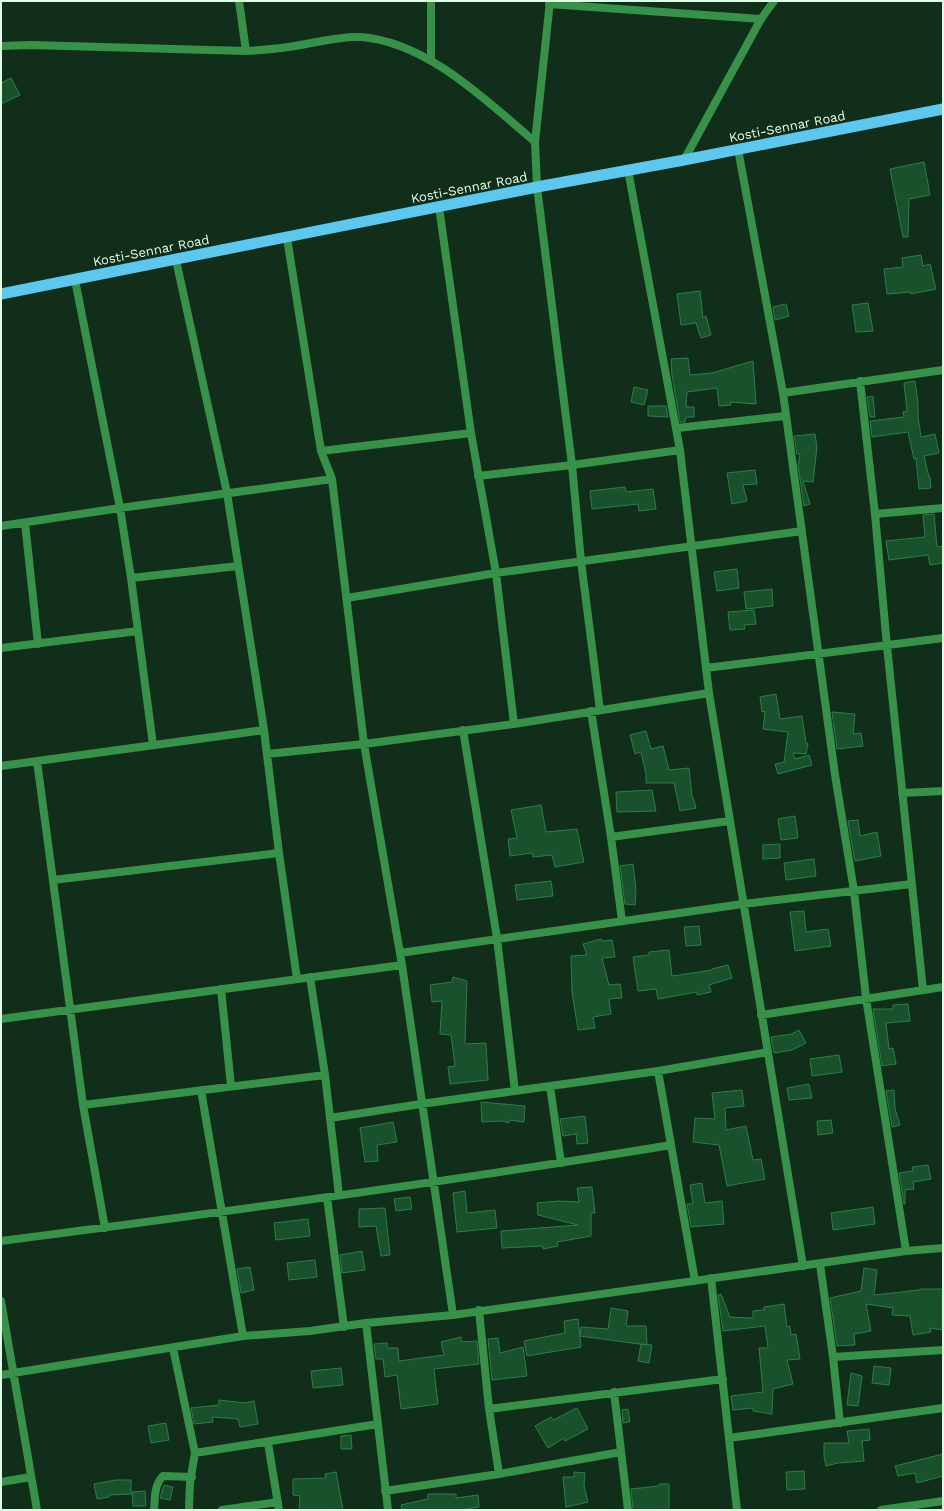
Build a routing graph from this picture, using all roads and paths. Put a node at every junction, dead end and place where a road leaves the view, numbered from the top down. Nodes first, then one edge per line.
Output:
1 (239, 1) edge
2 (431, 1) edge
3 (774, 1) edge
4 (549, 2) edge
5 (761, 19) junction
6 (1, 46) edge
7 (246, 51) junction
8 (430, 60) junction
9 (943, 109) edge
10 (535, 142) junction
11 (738, 150) junction
12 (684, 160) junction
13 (628, 170) junction
14 (537, 187) junction
15 (439, 207) junction
16 (287, 238) junction
17 (176, 260) junction
18 (75, 280) junction
19 (1, 294) edge
20 (943, 370) edge
21 (860, 381) junction
22 (783, 393) junction
23 (785, 416) junction
24 (677, 428) junction
25 (471, 433) junction
26 (680, 450) junction
27 (321, 451) junction
28 (572, 465) junction
29 (478, 476) junction
30 (332, 479) junction
31 (227, 493) junction
32 (120, 508) junction
33 (943, 508) edge
34 (875, 514) junction
35 (25, 523) junction
36 (1, 526) edge
37 (802, 531) junction
38 (691, 546) junction
39 (581, 561) junction
40 (238, 566) junction
41 (496, 573) junction
42 (131, 578) junction
43 (348, 598) junction
44 (138, 631) junction
45 (943, 638) edge
46 (38, 644) junction
47 (887, 646) junction
48 (1, 648) edge
49 (819, 653) junction
50 (706, 668) junction
51 (709, 693) junction
52 (600, 710) junction
53 (591, 711) junction
54 (514, 724) junction
55 (264, 730) junction
56 (463, 730) junction
57 (364, 744) junction
58 (153, 745) junction
59 (267, 754) junction
60 (37, 761) junction
61 (1, 766) edge
62 (943, 791) edge
63 (902, 793) junction
64 (729, 821) junction
65 (610, 837) junction
66 (279, 853) junction
67 (53, 880) junction
68 (912, 884) junction
69 (854, 891) junction
70 (743, 904) junction
71 (622, 921) junction
72 (497, 938) junction
73 (400, 953) junction
74 (402, 965) junction
75 (310, 977) junction
76 (297, 979) junction
77 (943, 987) edge
78 (221, 989) junction
79 (923, 990) junction
80 (866, 998) junction
81 (71, 1009) junction
82 (761, 1015) junction
83 (1, 1019) edge
84 (768, 1052) junction
85 (658, 1071) junction
86 (325, 1075) junction
87 (232, 1086) junction
88 (550, 1086) junction
89 (201, 1090) junction
90 (516, 1091) junction
91 (422, 1104) junction
92 (83, 1105) junction
93 (330, 1118) junction
94 (671, 1145) junction
95 (561, 1163) junction
96 (433, 1182) junction
97 (339, 1195) junction
98 (327, 1197) junction
99 (221, 1213) junction
100 (105, 1228) junction
101 (1, 1241) edge
102 (943, 1248) edge
103 (906, 1251) junction
104 (820, 1264) junction
105 (803, 1266) junction
106 (711, 1278) junction
107 (695, 1281) junction
108 (1, 1301) edge
109 (479, 1310) junction
110 (453, 1315) junction
111 (366, 1323) junction
112 (344, 1327) junction
113 (242, 1336) junction
114 (173, 1348) junction
115 (943, 1350) edge
116 (833, 1357) junction
117 (13, 1373) junction
118 (1, 1375) edge
119 (723, 1379) junction
120 (614, 1392) junction
121 (489, 1408) junction
122 (943, 1408) edge
123 (840, 1423) junction
124 (378, 1424) junction
125 (729, 1438) junction
126 (268, 1443) junction
127 (621, 1452) junction
128 (195, 1453) junction
129 (499, 1474) junction
130 (31, 1477) junction
131 (192, 1477) junction
132 (1, 1482) edge
133 (386, 1491) junction
134 (943, 1501) edge
135 (279, 1506) edge
136 (37, 1510) edge
137 (154, 1510) edge
138 (189, 1510) edge
139 (222, 1510) edge
140 (388, 1510) edge
141 (628, 1510) edge
142 (737, 1510) edge
143 (881, 1510) edge

1 - 7 street
2 - 8 street
3 - 5 street
4 - 5 street
4 - 10 street
5 - 12 street
6 - 7 street
7 - 8 street
8 - 10 street
9 - 11 highway, Kosti-Sennar Road
10 - 14 street
11 - 12 highway, Kosti-Sennar Road
11 - 22 street
12 - 13 highway, Kosti-Sennar Road
13 - 14 highway, Kosti-Sennar Road
13 - 24 street
14 - 15 highway, Kosti-Sennar Road
14 - 28 street
15 - 16 highway, Kosti-Sennar Road
15 - 25 street
16 - 17 highway, Kosti-Sennar Road
16 - 27 street
17 - 18 highway, Kosti-Sennar Road
17 - 31 street
18 - 19 highway, Kosti-Sennar Road
18 - 32 street
20 - 21 street
21 - 22 street
21 - 34 street
22 - 23 street
23 - 24 street
23 - 37 street
24 - 26 street
25 - 27 street
25 - 29 street
26 - 28 street
26 - 38 street
27 - 30 street
28 - 29 street
28 - 39 street
29 - 41 street
30 - 31 street
30 - 43 street
31 - 32 street
31 - 40 street
32 - 35 street
32 - 42 street
33 - 34 street
34 - 47 street
35 - 36 street
35 - 46 street
37 - 38 street
37 - 49 street
38 - 39 street
38 - 50 street
39 - 41 street
39 - 52 street
40 - 42 street
40 - 55 street
41 - 43 street
41 - 54 street
42 - 44 street
43 - 57 street
44 - 46 street
44 - 58 street
45 - 47 street
46 - 48 street
47 - 49 street
47 - 63 street
49 - 50 street
49 - 69 street
50 - 51 street
51 - 52 street
51 - 64 street
52 - 53 street
53 - 54 street
53 - 65 street
54 - 56 street
55 - 58 street
55 - 59 street
56 - 57 street
56 - 72 street
57 - 59 street
57 - 73 street
58 - 60 street
59 - 66 street
60 - 61 street
60 - 67 street
62 - 63 street
63 - 68 street
64 - 65 street
64 - 70 street
65 - 71 street
66 - 67 street
66 - 76 street
67 - 81 street
68 - 69 street
68 - 79 street
69 - 70 street
69 - 80 street
70 - 71 street
70 - 82 street
71 - 72 street
72 - 73 street
72 - 90 street
73 - 74 street
74 - 75 street
74 - 91 street
75 - 76 street
75 - 86 street
76 - 78 street
77 - 79 street
78 - 81 street
78 - 87 street
79 - 80 street
80 - 82 street
80 - 103 street
81 - 83 street
81 - 92 street
82 - 84 street
84 - 85 street
84 - 105 street
85 - 88 street
85 - 94 street
86 - 87 street
86 - 93 street
87 - 89 street
88 - 90 street
88 - 95 street
89 - 92 street
89 - 99 street
90 - 91 street
91 - 93 street
91 - 96 street
92 - 100 street
93 - 97 street
94 - 95 street
94 - 107 street
95 - 96 street
96 - 97 street
96 - 110 street
97 - 98 street
98 - 99 street
98 - 112 street
99 - 100 street
99 - 113 street
100 - 101 street
102 - 103 street
103 - 104 street
104 - 105 street
104 - 116 street
105 - 106 street
106 - 107 street
106 - 119 street
107 - 109 street
108 - 117 street
109 - 110 street
109 - 121 street
110 - 111 street
111 - 112 street
111 - 124 street
112 - 113 street
113 - 114 street
114 - 117 street
114 - 128 street
115 - 116 street
116 - 123 street
117 - 118 street
117 - 130 street
119 - 120 street
119 - 125 street
120 - 121 street
120 - 127 street
121 - 129 street
122 - 123 street
123 - 125 street
124 - 126 street
124 - 133 street
125 - 142 street
126 - 128 street
126 - 135 street
127 - 129 street
127 - 141 street
128 - 131 street
129 - 133 street
130 - 132 street
130 - 136 street
131 - 137 street
131 - 138 street
133 - 140 street
134 - 143 street
135 - 139 street

